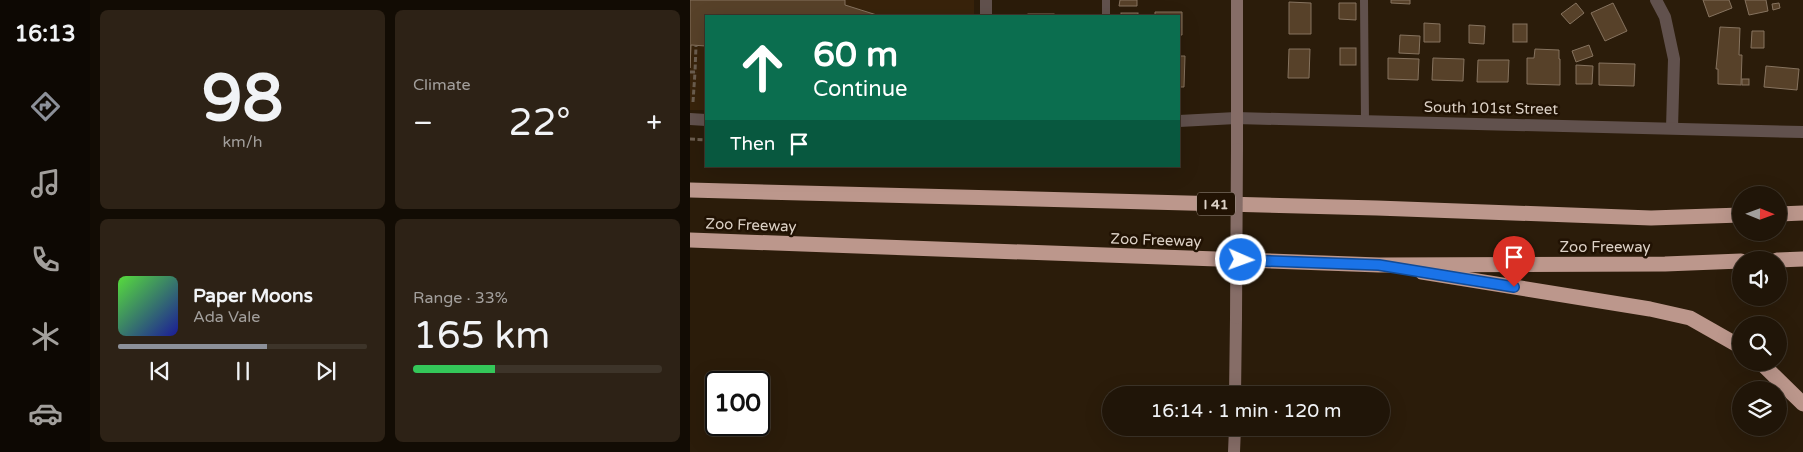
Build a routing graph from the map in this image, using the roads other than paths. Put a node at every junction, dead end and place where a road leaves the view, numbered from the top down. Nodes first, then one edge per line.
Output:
1 (986, 0) edge
2 (1106, 0) edge
3 (1237, 0) edge
4 (1364, 0) edge
5 (1656, 0) edge
6 (986, 15) edge
7 (1106, 15) edge
8 (1236, 118) junction
9 (690, 119) edge
10 (705, 120) edge
11 (1180, 121) edge
12 (1365, 121) junction
13 (1672, 128) junction
14 (1803, 132) edge
15 (690, 190) edge
16 (1803, 213) edge
17 (1788, 214) edge
18 (1732, 215) edge
19 (690, 240) edge
20 (1803, 259) edge
21 (1787, 260) edge
22 (1732, 261) edge
23 (1379, 265) junction
24 (1732, 342) edge
25 (1769, 371) edge
26 (1235, 386) edge
27 (1803, 404) edge
28 (1235, 436) edge
29 (1234, 452) edge

1 - 6 street
2 - 7 lane
3 - 8 street
4 - 12 lane
5 - 13 street
8 - 11 street, South 101st Street
8 - 12 street, South 101st Street
8 - 26 street, bridge
9 - 10 street
12 - 13 street, South 101st Street
13 - 14 street, South 101st Street
15 - 18 highway, Zoo Freeway / I 41
16 - 17 highway
19 - 23 highway, Zoo Freeway
20 - 21 highway
22 - 23 highway, Zoo Freeway
23 - 24 highway
25 - 27 highway
28 - 29 street

